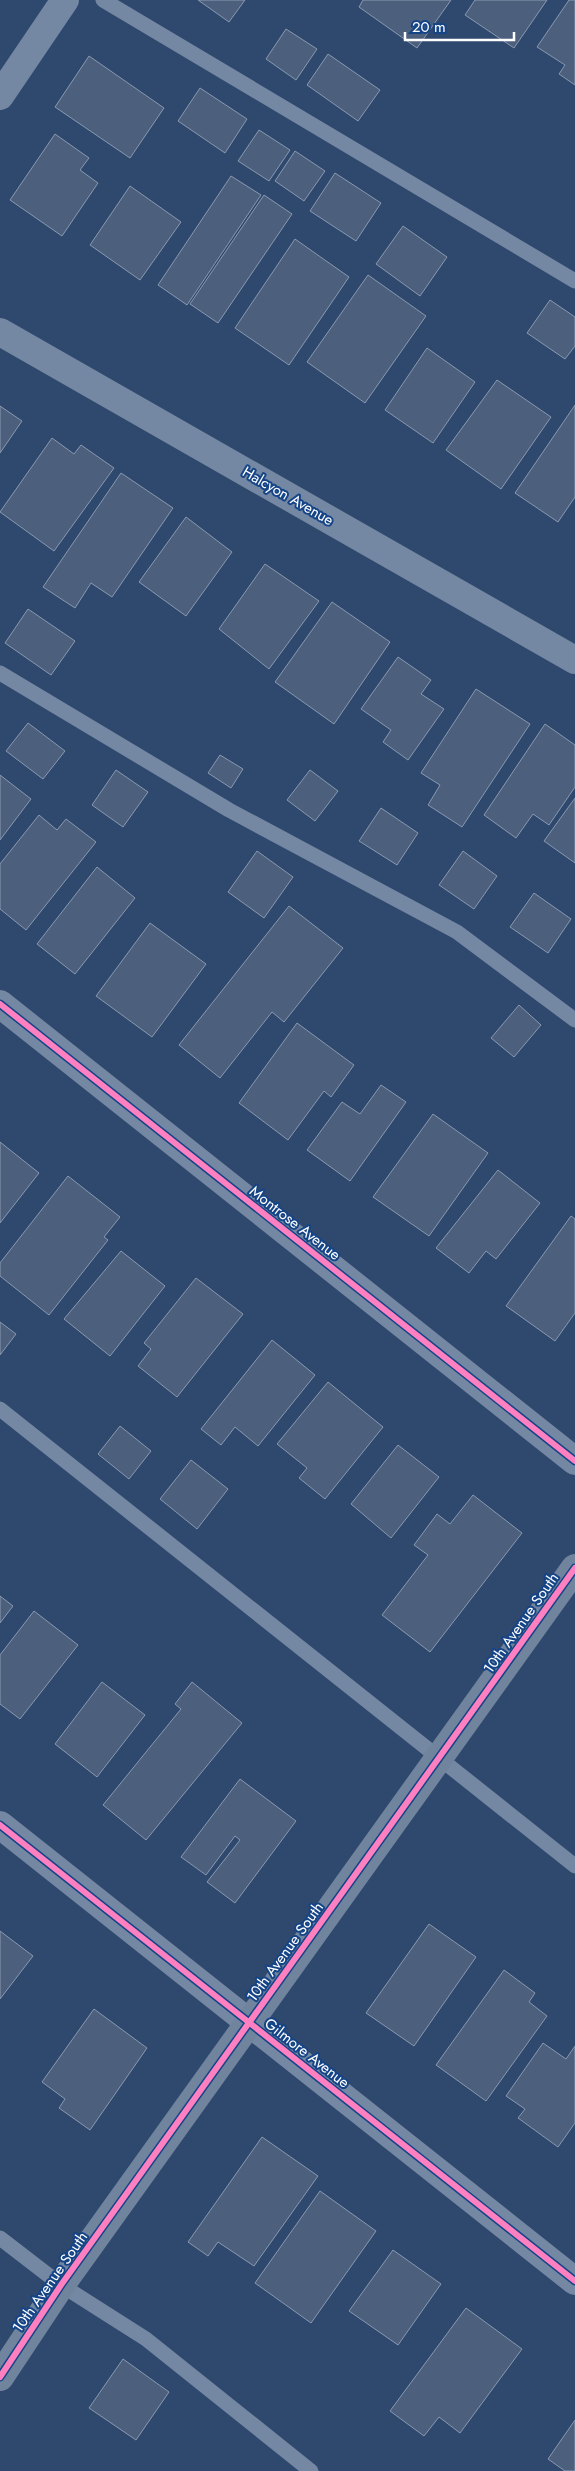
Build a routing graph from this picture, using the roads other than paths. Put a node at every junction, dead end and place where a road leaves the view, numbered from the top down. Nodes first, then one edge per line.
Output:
1 (65, 0) edge
2 (103, 0) edge
3 (0, 96) edge
4 (575, 281) edge
5 (0, 332) edge
6 (575, 660) edge
7 (0, 673) edge
8 (0, 1004) edge
9 (575, 1020) edge
10 (0, 1409) edge
11 (575, 1461) edge
12 (575, 1568) edge
13 (440, 1759) junction
14 (0, 1825) edge
15 (575, 1866) edge
16 (250, 2024) junction
17 (0, 2238) edge
18 (575, 2280) edge
19 (61, 2285) junction
20 (0, 2376) edge
21 (311, 2471) edge

1 - 3 street
2 - 4 lane
5 - 6 street, Halcyon Avenue
7 - 9 lane
8 - 11 street, Montrose Avenue
10 - 13 lane
12 - 13 street, 10th Avenue South
13 - 15 lane
13 - 16 street, 10th Avenue South
14 - 16 street, Gilmore Avenue
16 - 18 street, Gilmore Avenue
16 - 19 street, 10th Avenue South
17 - 19 lane
19 - 20 street, 10th Avenue South
19 - 21 lane

